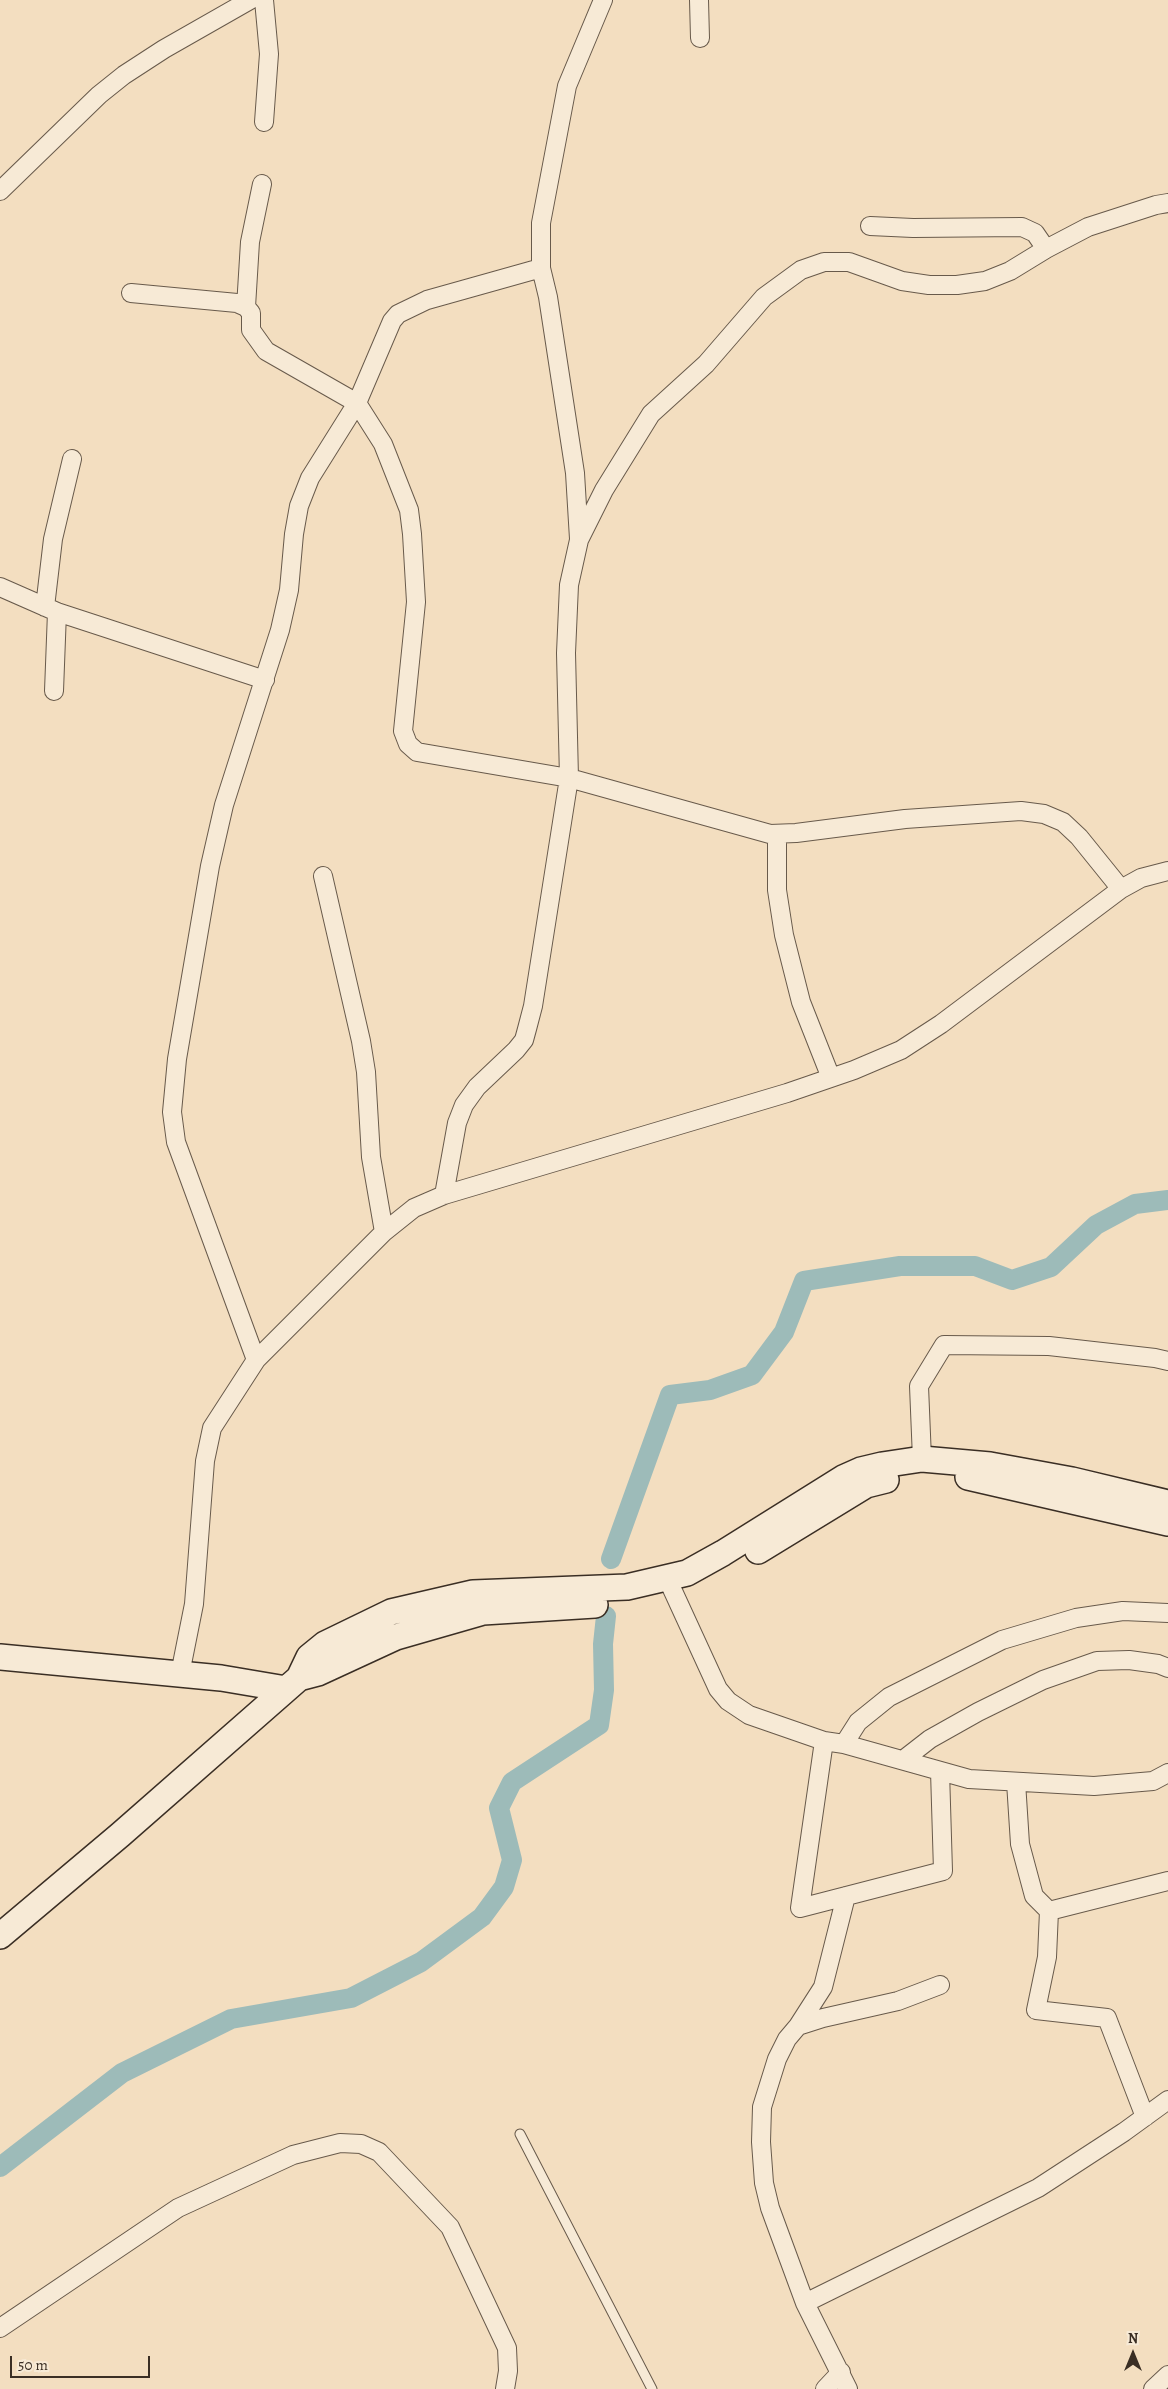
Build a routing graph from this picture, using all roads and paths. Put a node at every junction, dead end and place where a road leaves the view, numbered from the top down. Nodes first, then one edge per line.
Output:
1 (250, 0) edge
2 (264, 0) edge
3 (603, 0) edge
4 (698, 0) edge
5 (700, 38) dead end
6 (264, 122) dead end
7 (262, 184) dead end
8 (0, 191) edge
9 (1168, 203) edge
10 (870, 226) dead end
11 (1046, 248) junction
12 (541, 268) junction
13 (131, 293) dead end
14 (246, 307) junction
15 (357, 403) junction
16 (72, 459) dead end
17 (579, 540) junction
18 (0, 587) edge
19 (51, 609) junction
20 (265, 680) junction
21 (54, 691) dead end
22 (569, 778) junction
23 (778, 834) junction
24 (1168, 871) edge
25 (323, 876) dead end
26 (1121, 889) junction
27 (831, 1078) junction
28 (444, 1195) junction
29 (384, 1232) junction
30 (256, 1360) junction
31 (1168, 1362) edge
32 (922, 1459) junction
33 (1168, 1503) edge
34 (1168, 1524) edge
35 (670, 1586) junction
36 (1168, 1613) edge
37 (0, 1657) edge
38 (1168, 1668) edge
39 (180, 1674) junction
40 (292, 1684) junction
41 (824, 1741) junction
42 (844, 1744) junction
43 (902, 1760) junction
44 (940, 1771) junction
45 (1168, 1773) edge
46 (1016, 1782) junction
47 (1168, 1881) edge
48 (846, 1896) junction
49 (1049, 1911) junction
50 (0, 1936) edge
51 (940, 1985) dead end
52 (798, 2026) junction
53 (1168, 2100) edge
54 (1145, 2117) junction
55 (520, 2134) dead end
56 (806, 2303) junction
57 (0, 2328) edge
58 (841, 2372) junction
59 (1168, 2375) edge
60 (505, 2389) edge
61 (652, 2389) edge
62 (825, 2389) edge
63 (848, 2389) edge
64 (1153, 2389) edge

1 - 8 street
2 - 6 street
3 - 12 street
4 - 5 street
7 - 14 street
9 - 11 street
10 - 11 street
11 - 17 street
12 - 15 street
12 - 17 street
13 - 14 street
14 - 15 street
15 - 20 street
15 - 22 street
16 - 19 street
17 - 22 street
18 - 19 street
19 - 20 street
19 - 21 street
20 - 30 street
22 - 23 street
22 - 28 street
23 - 26 street
23 - 27 street
24 - 26 street
25 - 29 street
26 - 27 street
27 - 28 street
28 - 29 street
29 - 30 street
30 - 39 street
31 - 32 street
32 - 33 street
32 - 35 street
34 - 35 street
35 - 40 street
35 - 41 street
36 - 42 street
37 - 39 street
38 - 43 street
39 - 40 street
40 - 50 street
41 - 42 street
41 - 48 street
42 - 43 street
43 - 44 street
44 - 46 street
44 - 48 street
45 - 46 street
46 - 49 street
47 - 49 street
48 - 52 street
49 - 54 street
51 - 52 street
52 - 56 street
53 - 54 street
54 - 56 street
55 - 61 lane
56 - 58 street
57 - 60 street
58 - 62 street
58 - 63 street
59 - 64 street

